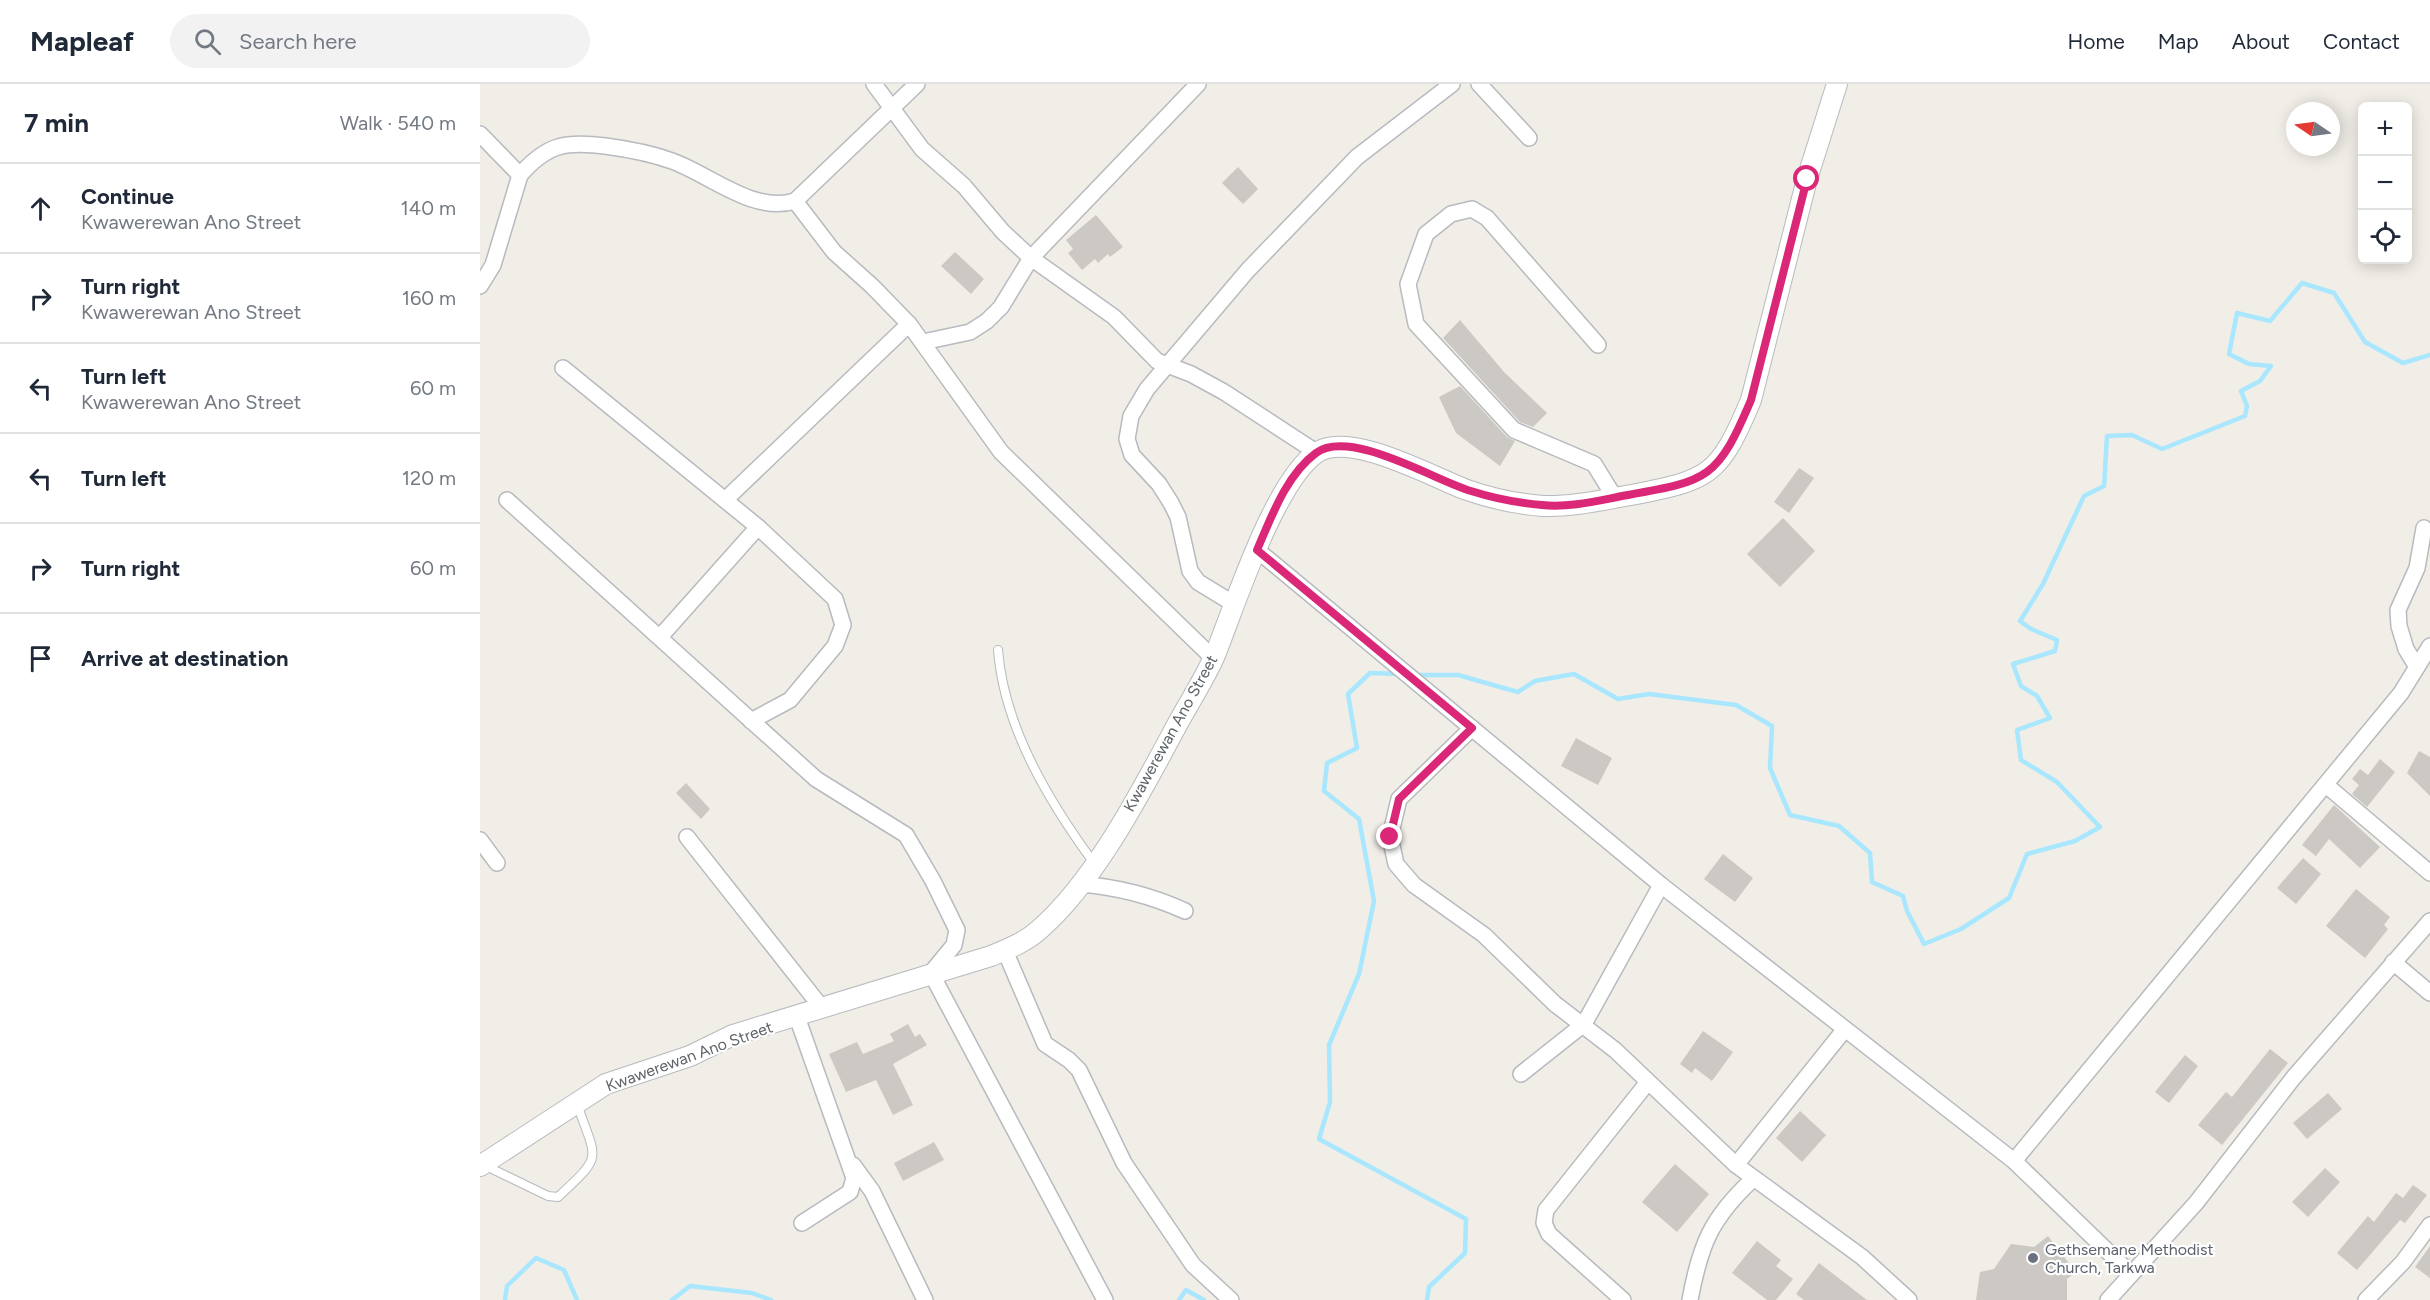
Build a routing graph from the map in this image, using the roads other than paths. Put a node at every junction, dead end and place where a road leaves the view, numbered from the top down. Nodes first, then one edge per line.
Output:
1 (874, 84) edge
2 (917, 84) edge
3 (1198, 84) edge
4 (1452, 84) edge
5 (1479, 84) edge
6 (1837, 84) edge
7 (890, 109) junction
8 (480, 134) edge
9 (1529, 138) dead end
10 (520, 175) junction
11 (795, 201) junction
12 (1031, 258) junction
13 (480, 286) edge
14 (909, 324) junction
15 (923, 342) junction
16 (1598, 345) dead end
17 (1167, 367) junction
18 (563, 368) dead end
19 (1316, 452) junction
20 (1615, 498) junction
21 (725, 500) junction
22 (507, 501) dead end
23 (758, 527) junction
24 (2424, 528) dead end
25 (1257, 550) junction
26 (1234, 604) junction
27 (660, 637) junction
28 (2430, 646) edge
29 (998, 650) dead end
30 (1213, 658) junction
31 (2417, 667) junction
32 (751, 721) junction
33 (1472, 728) junction
34 (2326, 785) junction
35 (687, 837) dead end
36 (480, 840) edge
37 (497, 863) dead end
38 (1095, 864) junction
39 (2430, 873) edge
40 (1080, 884) junction
41 (1661, 885) junction
42 (1185, 911) dead end
43 (2430, 921) edge
44 (1005, 951) junction
45 (2393, 962) junction
46 (931, 973) junction
47 (2430, 993) edge
48 (822, 1008) junction
49 (797, 1017) junction
50 (1584, 1024) junction
51 (1845, 1029) junction
52 (1521, 1074) dead end
53 (1648, 1082) junction
54 (577, 1103) junction
55 (849, 1160) junction
56 (2014, 1161) junction
57 (481, 1165) edge
58 (1736, 1165) junction
59 (1753, 1179) junction
60 (802, 1223) dead end
61 (2430, 1226) edge
62 (2130, 1273) junction
63 (925, 1300) edge
64 (1105, 1300) edge
65 (1232, 1300) edge
66 (1623, 1300) edge
67 (1690, 1300) edge
68 (1909, 1300) edge
69 (2108, 1300) edge
70 (2366, 1300) edge

1 - 7 street
2 - 7 street
3 - 12 street
4 - 17 street
5 - 9 street
6 - 20 street
7 - 11 street
7 - 12 street
8 - 10 street
10 - 11 street
10 - 13 street
11 - 14 street
12 - 15 street
12 - 17 street
14 - 15 street
14 - 21 street
15 - 30 street
16 - 20 street
17 - 19 street
17 - 26 street
18 - 21 street
19 - 20 street
19 - 25 street, Kwawerewan Ano Street
21 - 23 street
22 - 27 street
23 - 27 street
23 - 32 street
24 - 31 street
25 - 26 street, Kwawerewan Ano Street
25 - 33 street
26 - 30 street, Kwawerewan Ano Street
27 - 32 street
28 - 31 street
29 - 38 lane
30 - 38 street, Kwawerewan Ano Street
31 - 34 street
32 - 46 street
33 - 41 street
33 - 50 street
34 - 39 street
34 - 56 street
35 - 48 street
36 - 37 street
38 - 40 street, Kwawerewan Ano Street
40 - 42 street
40 - 44 street, Kwawerewan Ano Street
41 - 50 street
41 - 51 street
43 - 45 street
44 - 46 street, Kwawerewan Ano Street
44 - 65 street
45 - 47 street
45 - 62 street
46 - 48 street, Kwawerewan Ano Street
46 - 64 street
48 - 49 street, Kwawerewan Ano Street
49 - 54 street, Kwawerewan Ano Street
49 - 55 street
50 - 52 street
50 - 53 street
51 - 56 street
51 - 58 street
53 - 58 street
53 - 66 street
54 - 57 street, Kwawerewan Ano Street
54 - 57 lane
55 - 60 street
55 - 63 street
56 - 62 street
58 - 59 street
59 - 67 street
59 - 68 street
61 - 70 street
62 - 69 street

